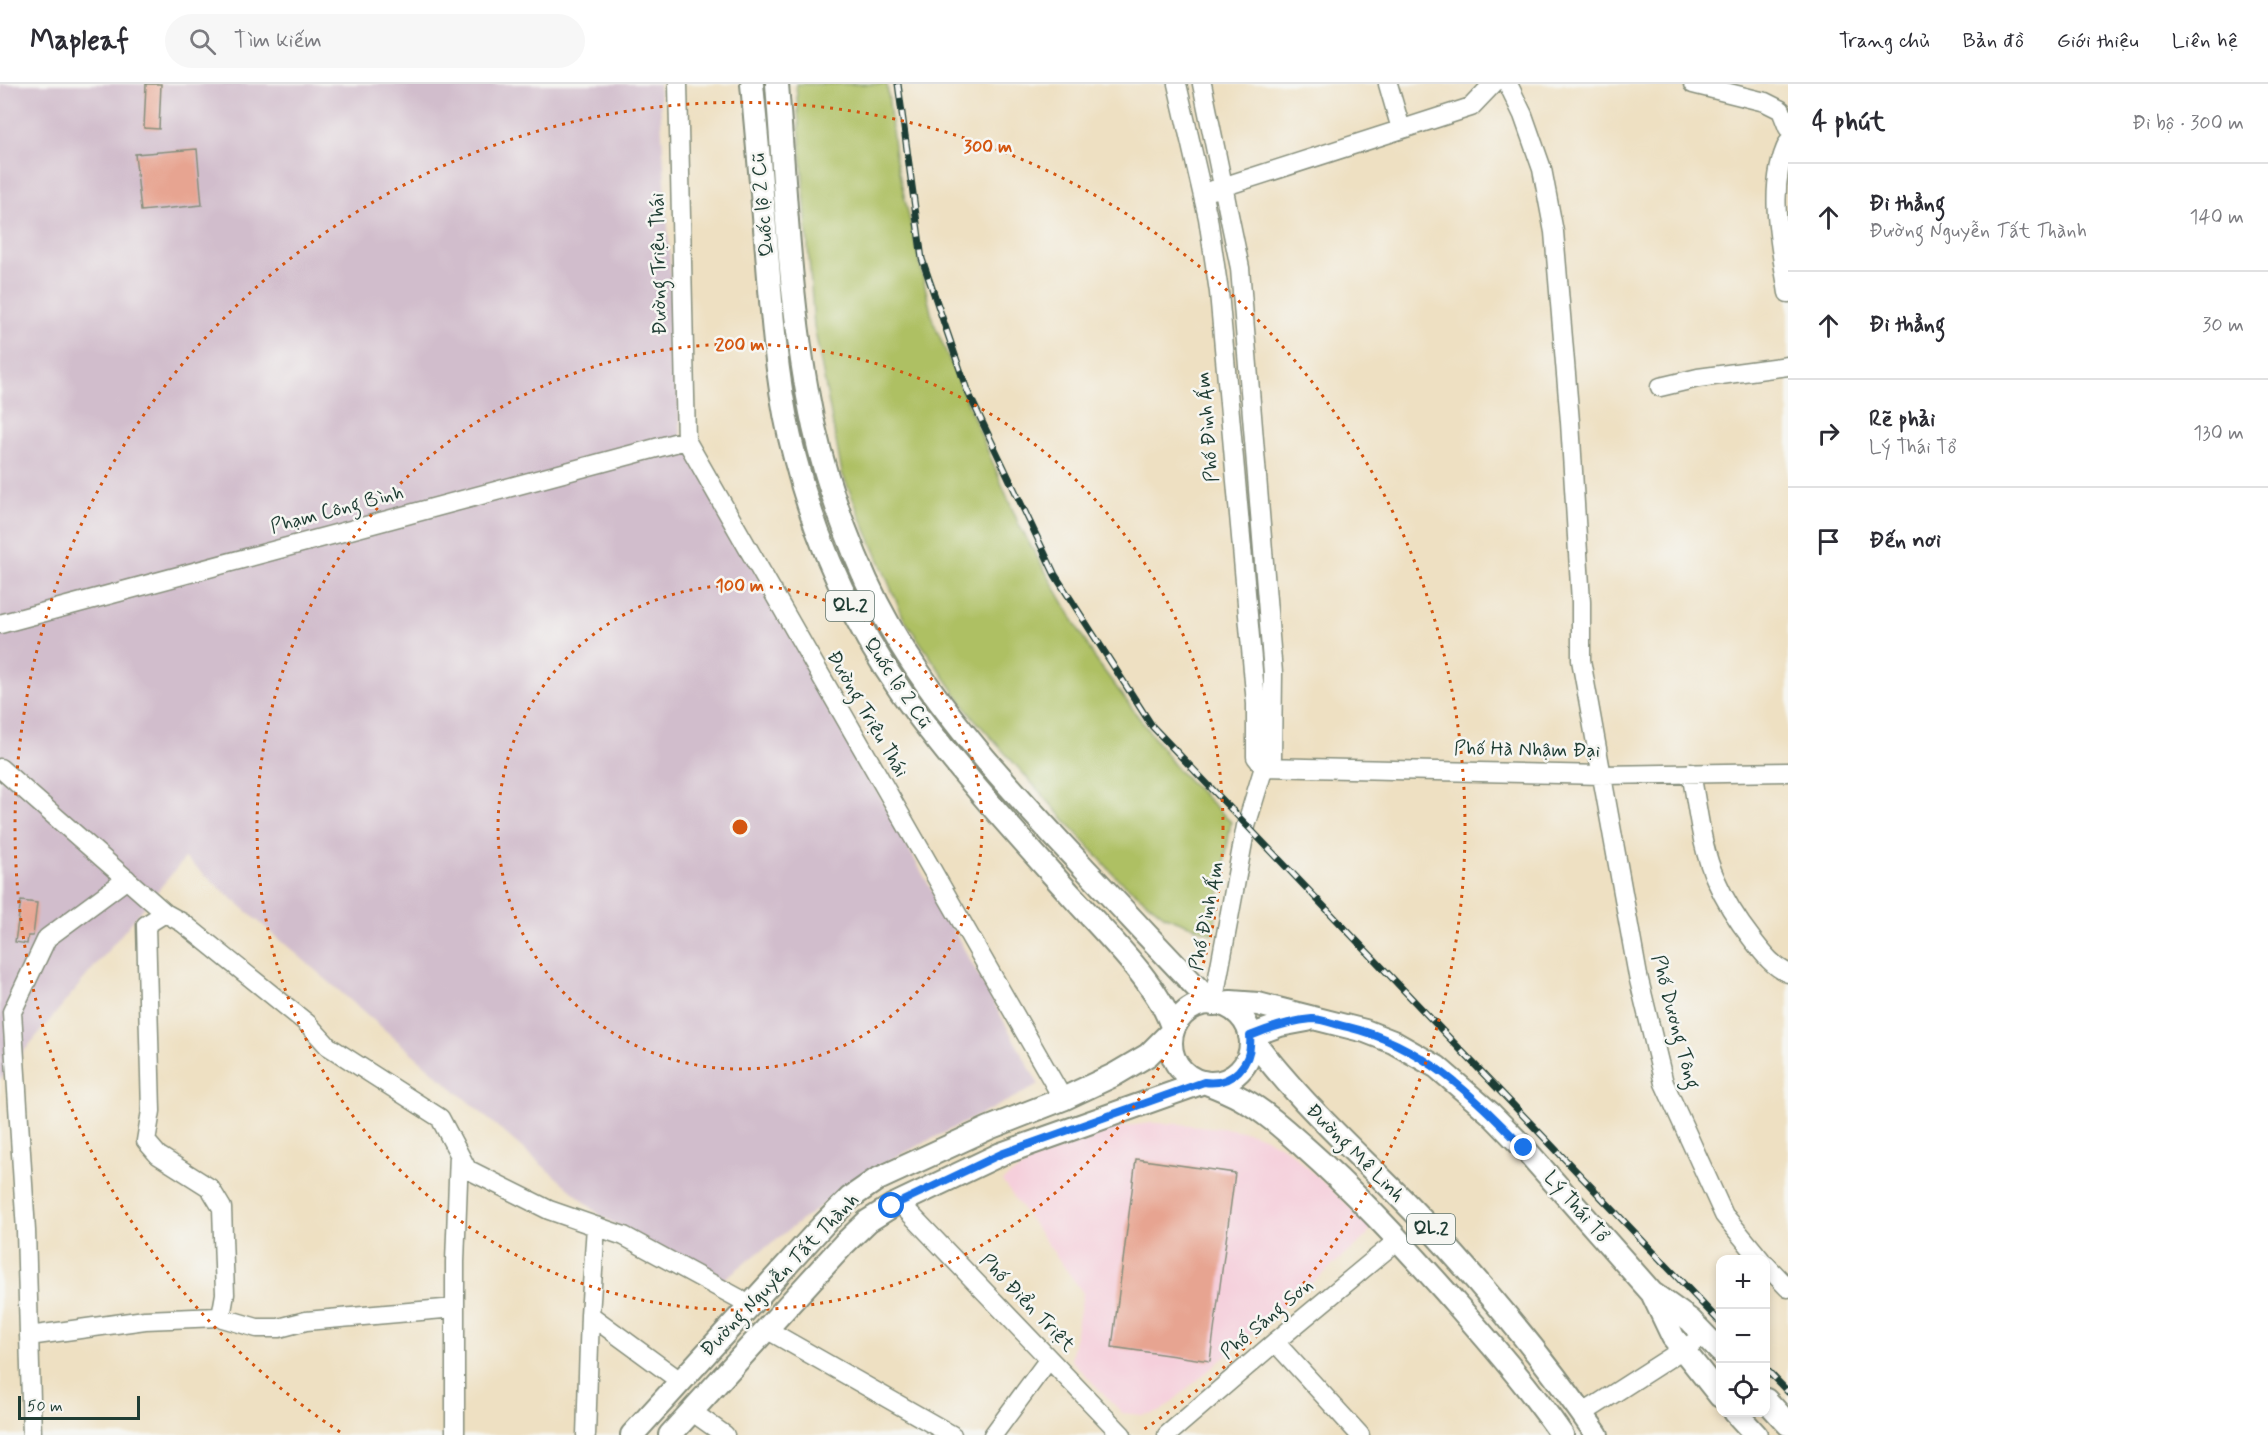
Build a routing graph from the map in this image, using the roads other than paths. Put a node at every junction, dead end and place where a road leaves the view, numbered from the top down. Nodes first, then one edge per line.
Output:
1 (678, 84) edge
2 (752, 84) edge
3 (777, 84) edge
4 (1177, 84) edge
5 (1202, 84) edge
6 (1388, 84) edge
7 (1493, 84) edge
8 (1508, 84) edge
9 (1693, 84) edge
10 (1784, 107) edge
11 (1788, 128) edge
12 (1401, 129) junction
13 (1788, 143) edge
14 (1224, 187) junction
15 (1202, 193) junction
16 (1788, 293) edge
17 (1788, 366) edge
18 (1660, 387) dead end
19 (686, 440) junction
20 (0, 624) edge
21 (1264, 767) junction
22 (0, 768) edge
23 (1788, 772) edge
24 (1691, 773) junction
25 (1602, 775) junction
26 (127, 879) junction
27 (165, 914) junction
28 (1788, 974) edge
29 (1213, 1004) junction
30 (1314, 1019) junction
31 (1173, 1030) junction
32 (1250, 1036) junction
33 (1204, 1082) junction
34 (1063, 1099) junction
35 (459, 1153) junction
36 (899, 1202) junction
37 (596, 1226) junction
38 (1398, 1240) junction
39 (1757, 1255) edge
40 (1652, 1293) junction
41 (749, 1306) junction
42 (455, 1308) junction
43 (590, 1315) junction
44 (219, 1317) junction
45 (766, 1329) junction
46 (29, 1336) junction
47 (1275, 1342) junction
48 (1713, 1343) edge
49 (1682, 1349) junction
50 (1049, 1359) junction
51 (680, 1381) junction
52 (1716, 1392) edge
53 (1770, 1404) edge
54 (691, 1412) junction
55 (1582, 1414) junction
56 (1729, 1417) edge
57 (1740, 1417) edge
58 (1788, 1424) edge
59 (32, 1435) edge
60 (455, 1435) edge
61 (586, 1435) edge
62 (632, 1435) edge
63 (670, 1435) edge
64 (725, 1435) edge
65 (952, 1435) edge
66 (993, 1435) edge
67 (1122, 1435) edge
68 (1167, 1435) edge
69 (1360, 1435) edge
70 (1563, 1435) edge
71 (1597, 1435) edge
72 (1739, 1435) edge
73 (1756, 1435) edge

1 - 19 street, Đường Triệu Thái
2 - 31 main road, Quốc lộ 2 Cũ / QL.2
3 - 29 main road, Quốc lộ 2 Cũ / QL.2
4 - 15 street, Phố Đình Ấm
5 - 14 street, Phố Đình Ấm
6 - 12 street
7 - 12 street
8 - 25 street, Phố Dương Tông
9 - 10 street
10 - 11 street
12 - 14 street
13 - 16 street
14 - 15 street
14 - 21 street, Phố Đình Ấm
15 - 21 street, Phố Đình Ấm
17 - 18 street
19 - 20 street, Phạm Công Bình
19 - 34 street, Đường Triệu Thái
21 - 25 street, Phố Hà Nhậm Đại
21 - 29 street, Phố Đình Ấm
22 - 26 street
23 - 24 street, Phố Hà Nhậm Đại
24 - 25 street, Phố Hà Nhậm Đại
24 - 28 street
25 - 39 street, Phố Dương Tông
26 - 27 street
26 - 46 street
27 - 35 street
27 - 44 street
29 - 30 main road, Lý Thái Tổ
29 - 31 main road
29 - 32 main road, QL.2
30 - 32 main road, Lý Thái Tổ
30 - 40 main road, Lý Thái Tổ
31 - 33 main road, QL.2
31 - 34 main road, Đường Nguyễn Tất Thành
32 - 33 main road
32 - 55 main road, Đường Mê Linh / QL.2
33 - 36 main road, Đường Nguyễn Tất Thành
33 - 38 main road, Đường Mê Linh / QL.2
34 - 41 main road, Đường Nguyễn Tất Thành
35 - 37 street
35 - 42 street
36 - 45 main road, Đường Nguyễn Tất Thành
36 - 50 street, Phố Điển Triệt
37 - 41 street
37 - 43 street
38 - 47 street, Phố Sáng Sơn
38 - 70 main road, Đường Mê Linh / QL.2
40 - 48 main road, Lý Thái Tổ
40 - 49 main road, Lý Thái Tổ
41 - 51 main road, Đường Nguyễn Tất Thành
42 - 44 street
42 - 60 street
43 - 51 street
43 - 61 street
44 - 46 street
45 - 54 main road, Đường Nguyễn Tất Thành
45 - 65 street
46 - 59 street
47 - 68 street, Phố Sáng Sơn
47 - 69 street
48 - 49 street
49 - 52 main road, Lý Thái Tổ
49 - 55 street
50 - 66 street
50 - 67 street, Phố Điển Triệt
51 - 62 main road, Đường Nguyễn Tất Thành
53 - 58 main road
54 - 63 main road, Đường Nguyễn Tất Thành
54 - 64 street
55 - 71 main road, Đường Mê Linh / QL.2
56 - 72 main road
57 - 73 main road

